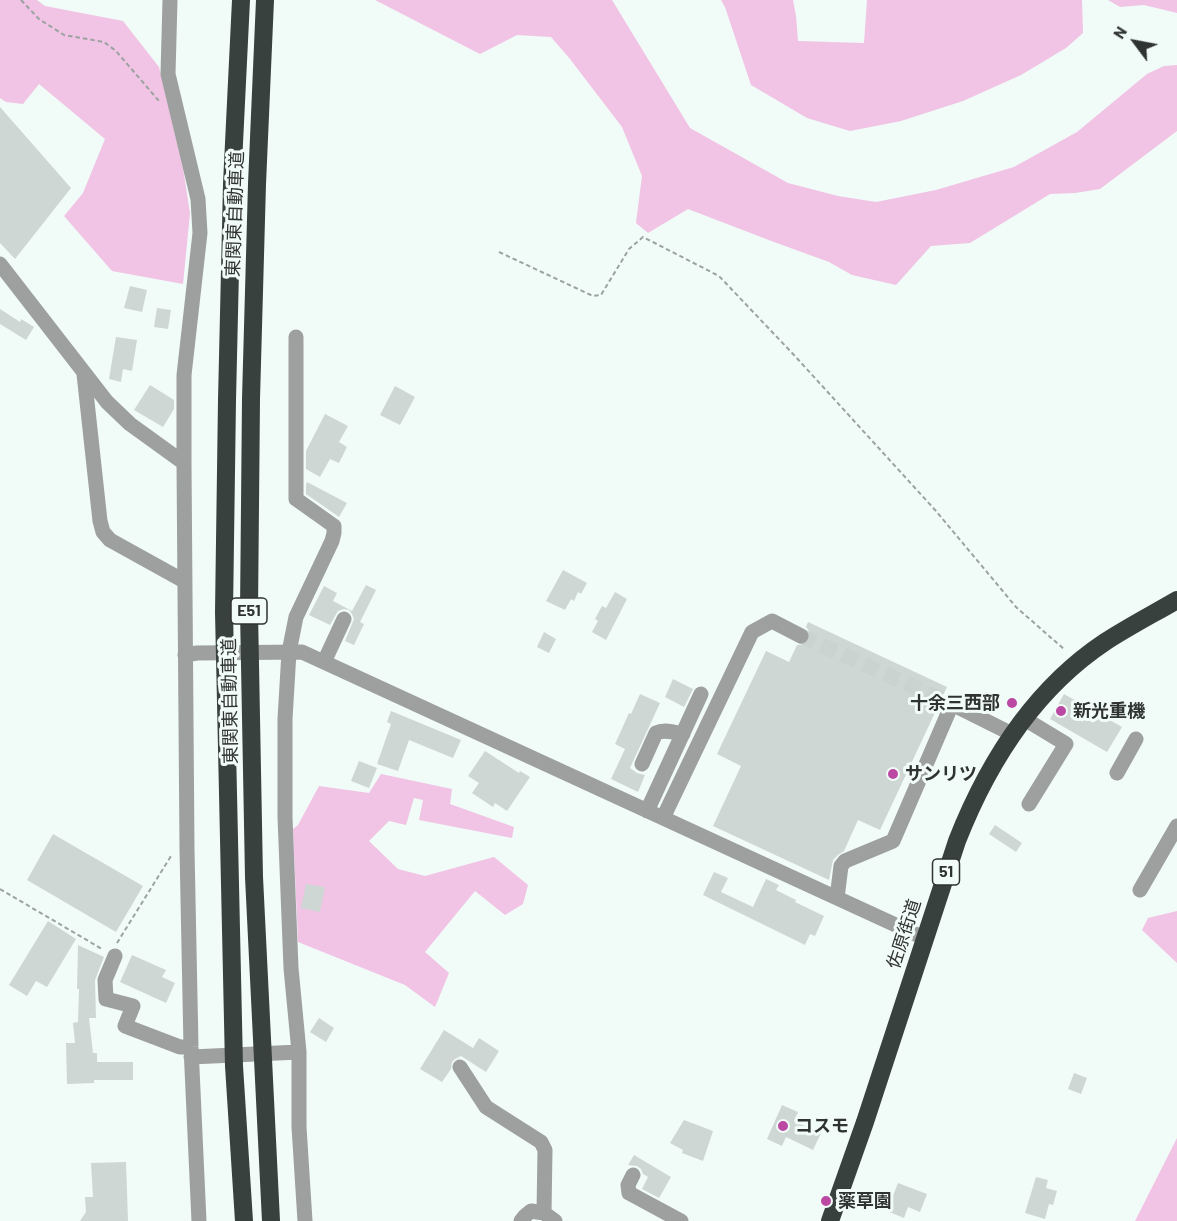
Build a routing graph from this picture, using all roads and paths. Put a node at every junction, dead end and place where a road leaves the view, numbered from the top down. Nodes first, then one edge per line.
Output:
1 (21, 0) edge
2 (241, 0) edge
3 (265, 0) edge
4 (175, 1) edge
5 (159, 101) dead end
6 (500, 252) dead end
7 (0, 264) edge
8 (297, 337) dead end
9 (84, 372) junction
10 (184, 463) junction
11 (184, 581) junction
12 (1177, 600) edge
13 (344, 619) dead end
14 (801, 636) tunnel mouth
15 (284, 652) junction
16 (191, 654) junction
17 (324, 662) junction
18 (1077, 663) junction
19 (701, 694) dead end
20 (1023, 718) junction
21 (682, 734) junction
22 (1012, 734) junction
23 (1136, 739) dead end
24 (642, 764) dead end
25 (1117, 773) dead end
26 (1029, 804) dead end
27 (647, 811) junction
28 (663, 818) junction
29 (1177, 826) edge
30 (187, 849) junction
31 (0, 889) edge
32 (1140, 890) dead end
33 (837, 898) junction
34 (924, 938) junction
35 (114, 951) junction
36 (294, 1052) junction
37 (195, 1054) junction
38 (460, 1067) dead end
39 (633, 1176) dead end
40 (549, 1217) edge
41 (199, 1221) edge
42 (244, 1221) edge
43 (271, 1221) edge
44 (305, 1221) edge
45 (521, 1221) edge
46 (681, 1221) edge
47 (830, 1221) edge

1 - 5 path
2 - 42 highway, 東関東自動車道 / E51
3 - 43 highway, 東関東自動車道 / E51
4 - 10 street
6 - 18 path
7 - 9 street
8 - 15 street
9 - 10 street
9 - 11 street
10 - 11 street
11 - 16 street
12 - 18 highway, 佐原街道 / 51
13 - 17 street
14 - 28 street
15 - 16 street
15 - 17 street
15 - 36 street
16 - 30 street
17 - 27 street
18 - 20 highway, 佐原街道 / 51
19 - 21 street
20 - 22 highway, 佐原街道 / 51
20 - 26 street
21 - 24 street
21 - 27 street
22 - 33 street
22 - 34 highway, 佐原街道 / 51
23 - 25 street
27 - 28 street
28 - 33 street
29 - 32 street
30 - 35 path
30 - 37 street
31 - 35 path
33 - 34 street
34 - 47 highway, 佐原街道 / 51
35 - 37 street
36 - 37 street
36 - 44 street
37 - 41 street
38 - 40 street
39 - 46 street
40 - 45 street

